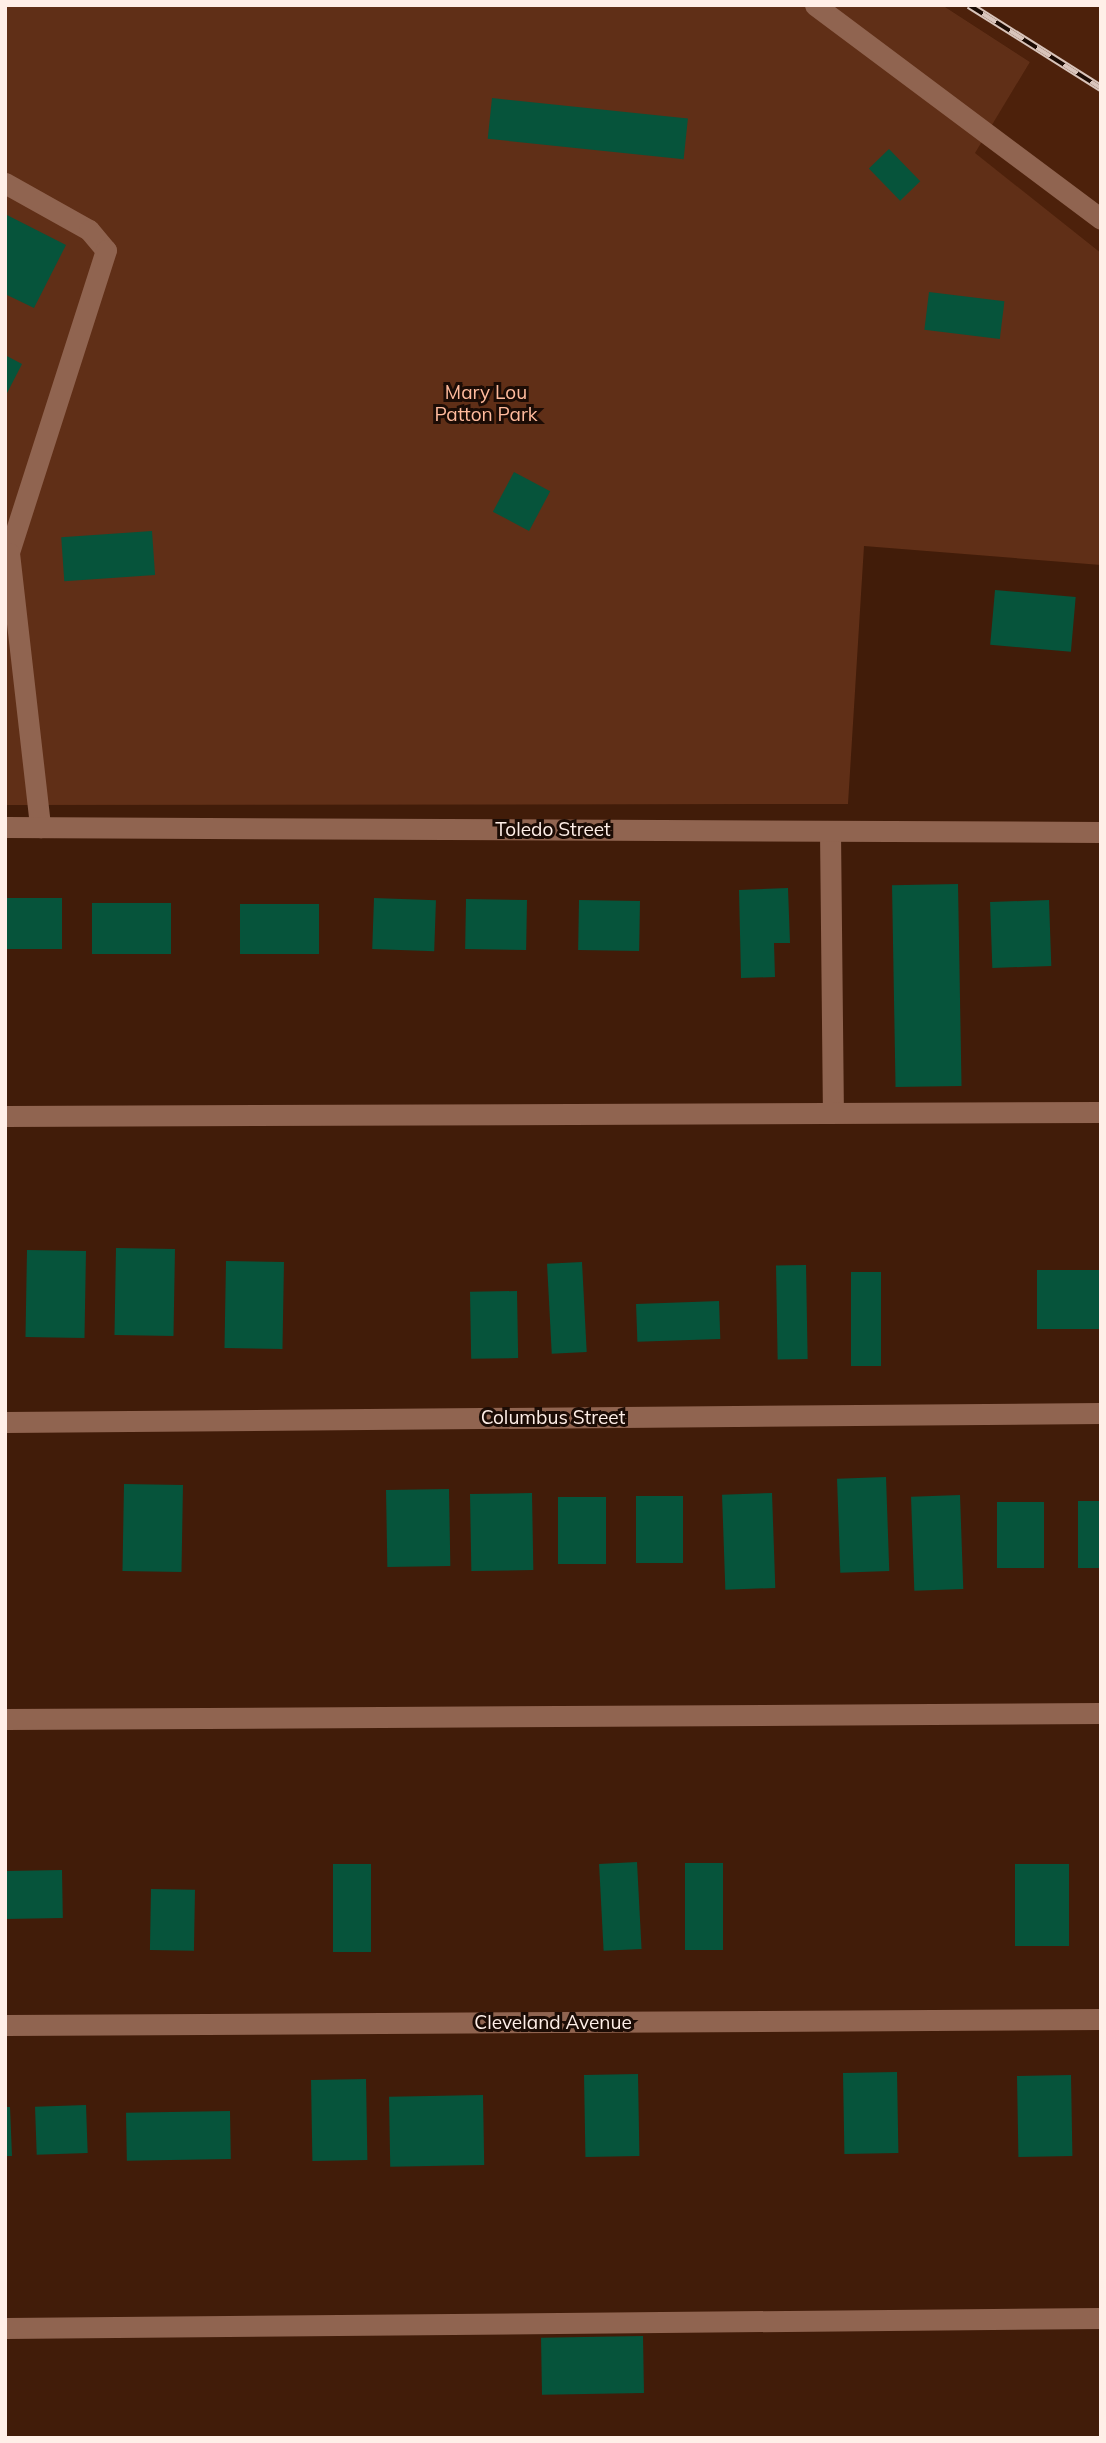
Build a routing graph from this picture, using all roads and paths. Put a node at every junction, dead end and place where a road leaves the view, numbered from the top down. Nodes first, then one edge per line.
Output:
1 (814, 5) edge
2 (5, 183) edge
3 (1101, 219) edge
4 (5, 827) edge
5 (40, 827) junction
6 (830, 832) junction
7 (1101, 832) edge
8 (833, 1112) junction
9 (1101, 1112) edge
10 (5, 1116) edge
11 (1101, 1413) edge
12 (5, 1422) edge
13 (1101, 1713) edge
14 (5, 1719) edge
15 (1101, 2019) edge
16 (5, 2025) edge
17 (1101, 2318) edge
18 (5, 2328) edge

1 - 3 street
2 - 5 street
4 - 5 street, Toledo Street
5 - 6 street, Toledo Street
6 - 7 street, Toledo Street
6 - 8 street
8 - 9 street
8 - 10 street
11 - 12 street, Columbus Street
13 - 14 street
15 - 16 street, Cleveland Avenue
17 - 18 street

